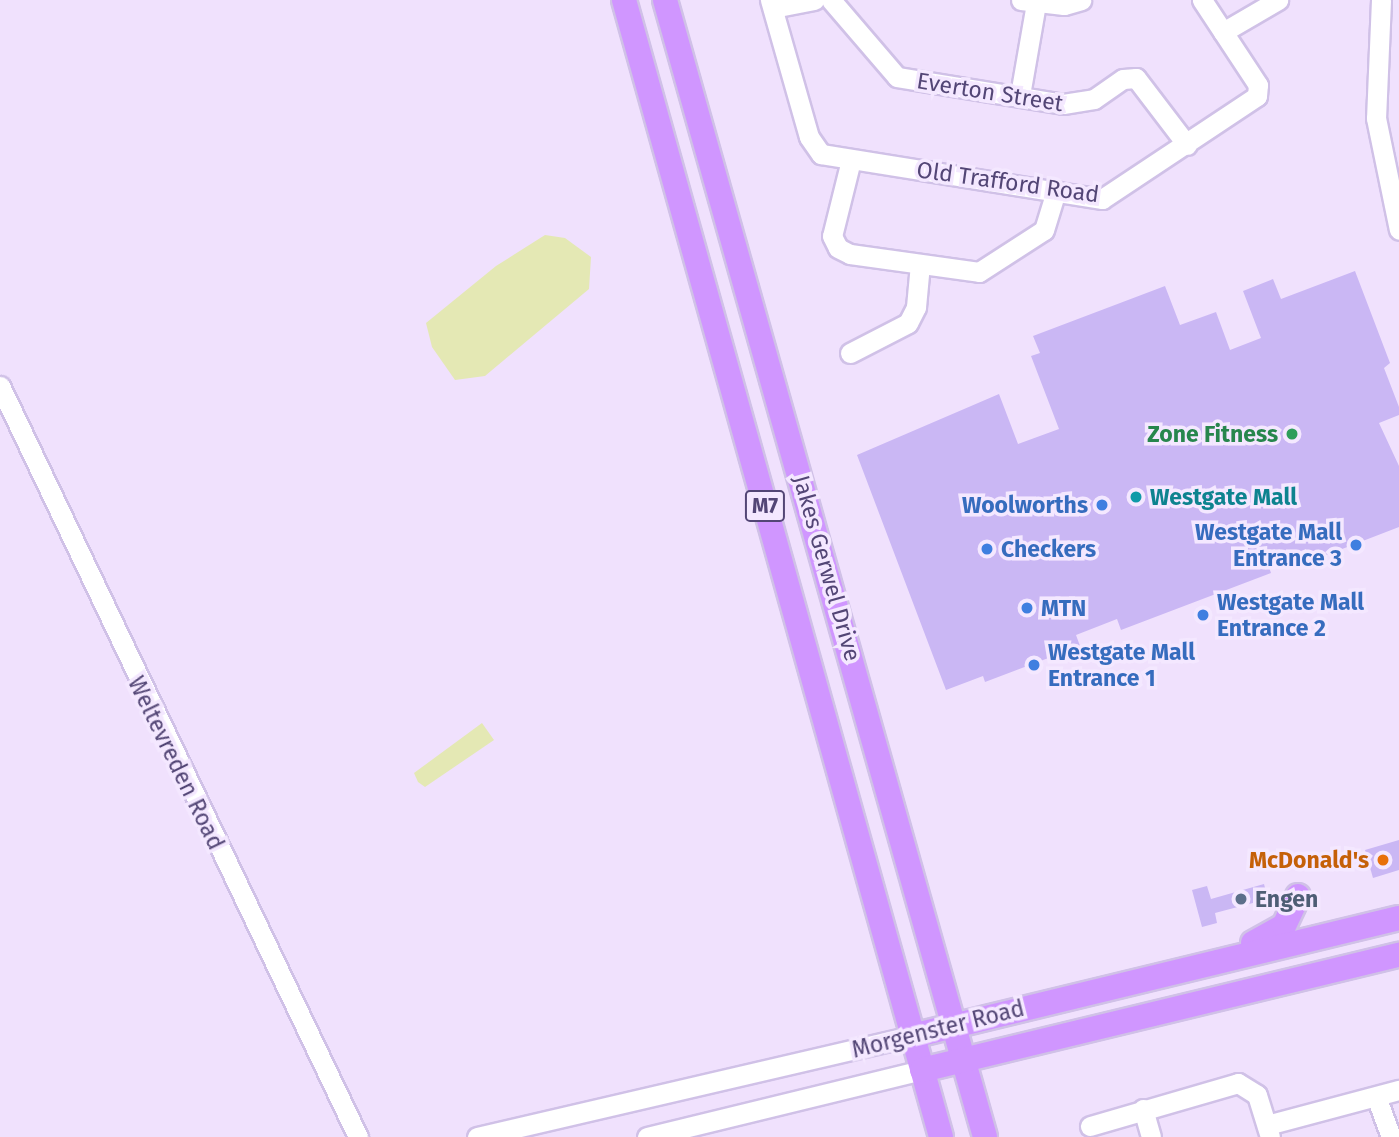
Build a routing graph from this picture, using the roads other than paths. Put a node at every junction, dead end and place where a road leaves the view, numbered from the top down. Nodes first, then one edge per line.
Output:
1 (624, 0) edge
2 (665, 0) edge
3 (814, 0) edge
4 (831, 0) edge
5 (1081, 0) edge
6 (1202, 0) edge
7 (1278, 0) edge
8 (1381, 0) edge
9 (1029, 1) edge
10 (771, 4) edge
11 (1223, 32) junction
12 (1020, 95) junction
13 (1187, 145) junction
14 (851, 160) junction
15 (1056, 191) junction
16 (1399, 230) edge
17 (920, 264) junction
18 (850, 353) dead end
19 (0, 386) edge
20 (1298, 896) dead end
21 (1399, 918) edge
22 (1399, 955) edge
23 (1232, 958) junction
24 (956, 1026) junction
25 (912, 1036) junction
26 (965, 1059) junction
27 (922, 1070) junction
28 (1399, 1090) edge
29 (1377, 1099) junction
30 (1143, 1110) junction
31 (1090, 1126) dead end
32 (1268, 1131) edge
33 (358, 1137) edge
34 (477, 1137) edge
35 (647, 1137) edge
36 (941, 1137) edge
37 (985, 1137) edge
38 (1151, 1137) edge
39 (1391, 1137) edge

1 - 25 main road, Jakes Gerwel Drive / M7
2 - 24 main road, Jakes Gerwel Drive / M7
3 - 10 street
4 - 12 street, Everton Street
5 - 9 street
6 - 11 street, Old Trafford Road
7 - 11 street
8 - 16 street
9 - 12 street
10 - 14 street, Old Trafford Road
11 - 13 street, Old Trafford Road
12 - 13 street, Everton Street
13 - 15 street, Old Trafford Road
14 - 15 street, Old Trafford Road
14 - 17 street
15 - 17 street
17 - 18 street
19 - 33 street, Weltevreden Road
20 - 23 main road
21 - 23 main road, Morgenster Road
22 - 26 main road, Morgenster Road
23 - 24 main road, Morgenster Road
24 - 25 main road, Morgenster Road
24 - 26 main road, Jakes Gerwel Drive / M7
25 - 27 main road, Jakes Gerwel Drive / M7
25 - 34 street, Morgenster Road
26 - 27 main road, Morgenster Road
26 - 37 main road, Jakes Gerwel Drive / M7
27 - 35 street, Morgenster Road
27 - 36 main road, Jakes Gerwel Drive / M7
28 - 29 street
29 - 32 street
29 - 39 street
30 - 31 street
30 - 32 street
30 - 38 street

